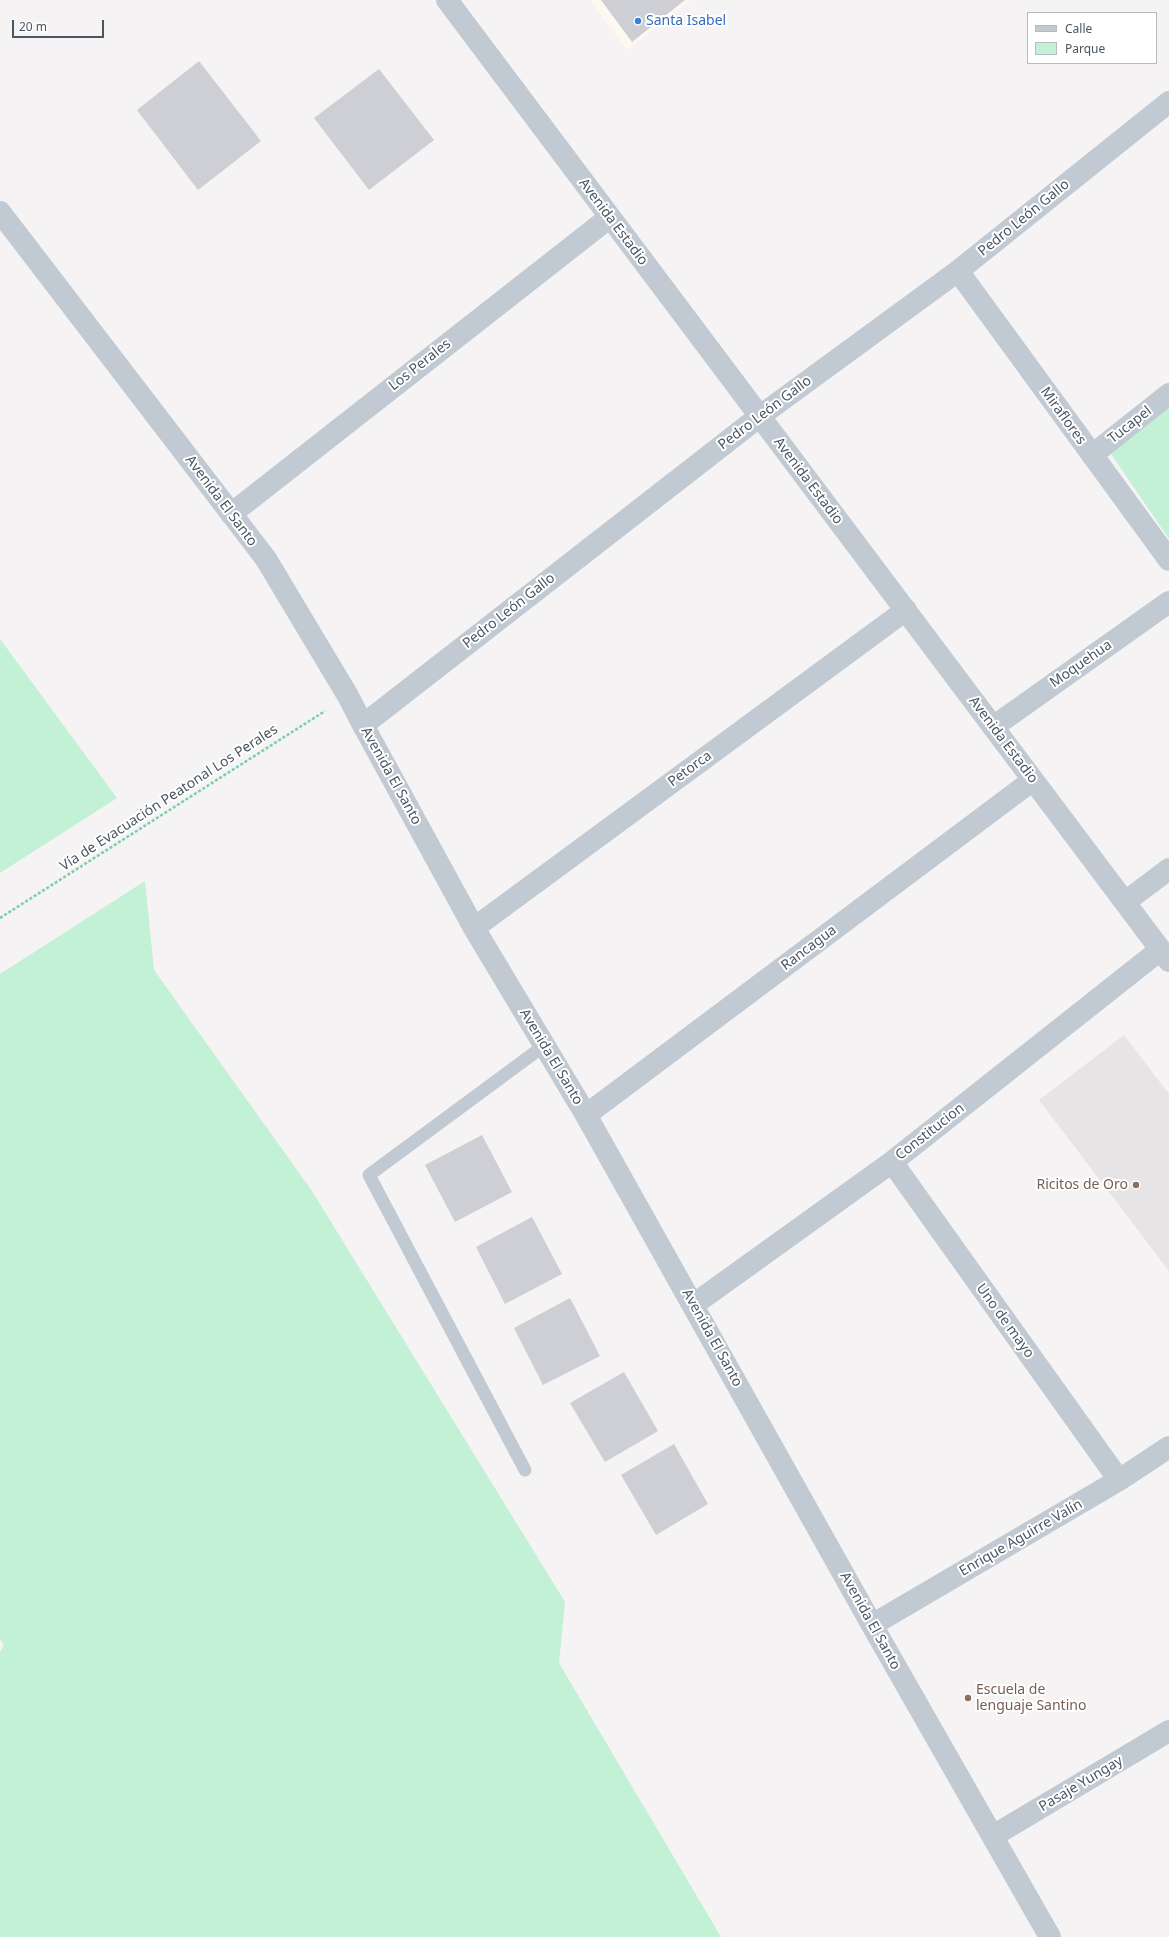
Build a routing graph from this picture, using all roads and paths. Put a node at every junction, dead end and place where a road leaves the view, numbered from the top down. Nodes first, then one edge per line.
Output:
1 (447, 0) edge
2 (1169, 102) edge
3 (0, 212) edge
4 (610, 217) junction
5 (958, 271) junction
6 (1169, 394) edge
7 (760, 416) junction
8 (1092, 455) junction
9 (231, 514) junction
10 (1169, 560) edge
11 (1169, 602) edge
12 (906, 610) junction
13 (348, 696) junction
14 (363, 725) junction
15 (993, 727) junction
16 (1033, 780) junction
17 (1169, 870) edge
18 (1124, 902) junction
19 (0, 918) edge
20 (474, 928) junction
21 (1165, 956) edge
22 (545, 1045) junction
23 (586, 1115) junction
24 (892, 1162) junction
25 (693, 1305) junction
26 (1169, 1447) edge
27 (525, 1470) dead end
28 (1119, 1480) junction
29 (872, 1626) junction
30 (1169, 1731) edge
31 (993, 1836) junction
32 (1050, 1937) edge

1 - 4 street, Avenida Estadio
2 - 5 street, Pedro León Gallo
3 - 9 street, Avenida El Santo
4 - 7 street, Avenida Estadio
4 - 9 street, Los Perales
5 - 7 street, Pedro León Gallo
5 - 8 street, Miraflores
6 - 8 street, Tucapel
7 - 12 street, Avenida Estadio
7 - 14 street, Pedro León Gallo
8 - 10 street, Miraflores
9 - 13 street, Avenida El Santo
11 - 15 street, Moquehua
12 - 15 street, Avenida Estadio
12 - 20 street, Petorca
13 - 14 street, Avenida El Santo
13 - 19 path, Vía de Evacuación Peatonal Los Perales
14 - 20 street, Avenida El Santo
15 - 16 street, Avenida Estadio
16 - 18 street, Avenida Estadio
16 - 23 street, Rancagua
17 - 18 street
18 - 21 street, Avenida Estadio
20 - 22 street, Avenida El Santo
21 - 24 street, Constitucion
22 - 23 street, Avenida El Santo
22 - 27 lane
23 - 25 street, Avenida El Santo
24 - 25 street, Constitucion
24 - 28 street, Uno de mayo
25 - 29 street, Avenida El Santo
26 - 28 street, Enrique Aguirre Valín
28 - 29 street, Enrique Aguirre Valín
29 - 31 street, Avenida El Santo
30 - 31 street, Pasaje Yungay
31 - 32 street, Avenida El Santo

